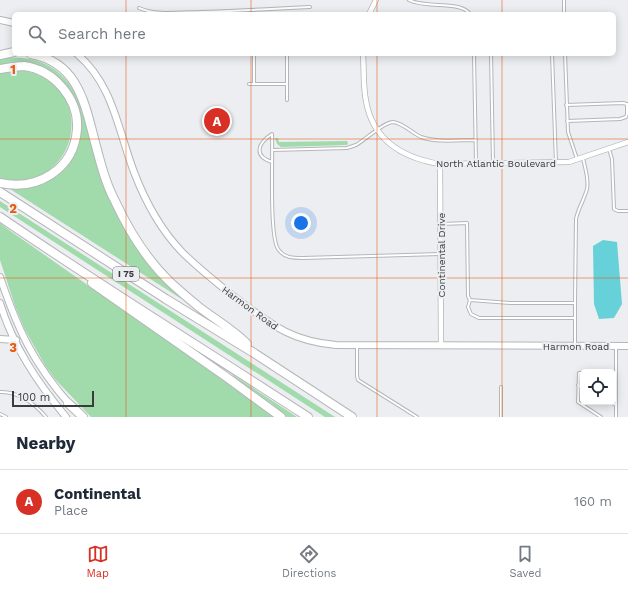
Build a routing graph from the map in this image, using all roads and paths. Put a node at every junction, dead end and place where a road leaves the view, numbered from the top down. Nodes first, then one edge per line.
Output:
1 (376, 0) edge
2 (409, 0) edge
3 (564, 0) edge
4 (310, 7) dead end
5 (139, 8) dead end
6 (254, 10) joint
7 (148, 12) edge
8 (195, 12) edge
9 (370, 12) edge
10 (469, 12) edge
11 (564, 12) edge
12 (0, 20) edge
13 (12, 23) edge
14 (12, 52) edge
15 (0, 55) edge
16 (40, 56) edge
17 (79, 56) edge
18 (254, 56) edge
19 (287, 56) edge
20 (363, 56) edge
21 (474, 56) edge
22 (490, 56) edge
23 (552, 56) edge
24 (565, 56) edge
25 (0, 69) edge
26 (249, 84) dead end
27 (254, 84) junction
28 (287, 84) junction
29 (287, 100) dead end
30 (566, 104) junction
31 (567, 121) junction
32 (377, 130) junction
33 (476, 140) junction
34 (628, 142) edge
35 (609, 149) junction
36 (272, 150) junction
37 (583, 158) junction
38 (578, 160) junction
39 (272, 162) junction
40 (556, 163) junction
41 (440, 164) junction
42 (476, 164) junction
43 (493, 164) junction
44 (0, 183) edge
45 (0, 192) edge
46 (628, 211) edge
47 (0, 217) edge
48 (441, 224) junction
49 (441, 254) junction
50 (71, 265) junction
51 (0, 277) edge
52 (470, 300) junction
53 (575, 302) junction
54 (0, 303) edge
55 (575, 318) junction
56 (24, 339) junction
57 (0, 340) edge
58 (14, 340) junction
59 (356, 346) junction
60 (441, 346) junction
61 (575, 346) junction
62 (616, 346) junction
63 (628, 346) edge
64 (254, 353) junction
65 (615, 369) edge
66 (580, 372) edge
67 (578, 385) joint
68 (501, 387) dead end
69 (0, 392) edge
70 (68, 403) joint
71 (616, 405) edge
72 (0, 414) edge
73 (6, 417) edge
74 (46, 417) edge
75 (66, 417) edge
76 (82, 417) edge
77 (281, 417) edge
78 (308, 417) edge
79 (352, 417) edge
80 (417, 417) edge
81 (501, 417) edge
82 (601, 417) edge
83 (616, 417) edge

1 - 9 street
2 - 10 lane
3 - 11 lane
4 - 6 lane
5 - 7 lane
6 - 8 lane
12 - 13 street
14 - 15 highway
16 - 64 highway
17 - 59 street, Harmon Road
18 - 27 lane
19 - 28 lane
20 - 32 street, North Atlantic Boulevard
21 - 33 lane
22 - 43 lane
23 - 40 lane
24 - 30 lane
25 - 44 highway
26 - 27 lane
27 - 28 lane
28 - 29 lane
30 - 31 lane
30 - 31 lane
31 - 38 lane
32 - 33 lane
32 - 36 lane
32 - 41 street, North Atlantic Boulevard
33 - 42 lane
34 - 35 street, North Atlantic Boulevard
35 - 37 street, North Atlantic Boulevard
35 - 46 lane
36 - 39 lane
36 - 39 lane
37 - 38 street, North Atlantic Boulevard
37 - 53 lane
38 - 40 street, North Atlantic Boulevard
39 - 49 lane
40 - 43 street, North Atlantic Boulevard
41 - 42 street, North Atlantic Boulevard
41 - 48 street, Continental Drive
42 - 43 street, North Atlantic Boulevard
45 - 64 highway, I 75
47 - 50 highway, I 75
48 - 49 street, Continental Drive
48 - 52 lane
49 - 60 street, Continental Drive
50 - 77 highway
50 - 78 highway, I 75
51 - 56 street
52 - 53 lane
52 - 55 lane
53 - 55 lane
54 - 58 street
55 - 61 lane
56 - 58 street
56 - 70 street
57 - 58 street
58 - 75 street
59 - 60 street, Harmon Road
59 - 80 lane
60 - 61 street, Harmon Road
61 - 62 street, Harmon Road
62 - 63 street, Harmon Road
62 - 65 lane
64 - 79 highway, I 75
66 - 67 lane
67 - 82 lane
68 - 81 lane
69 - 74 lane
70 - 76 highway
71 - 83 lane
72 - 73 lane

